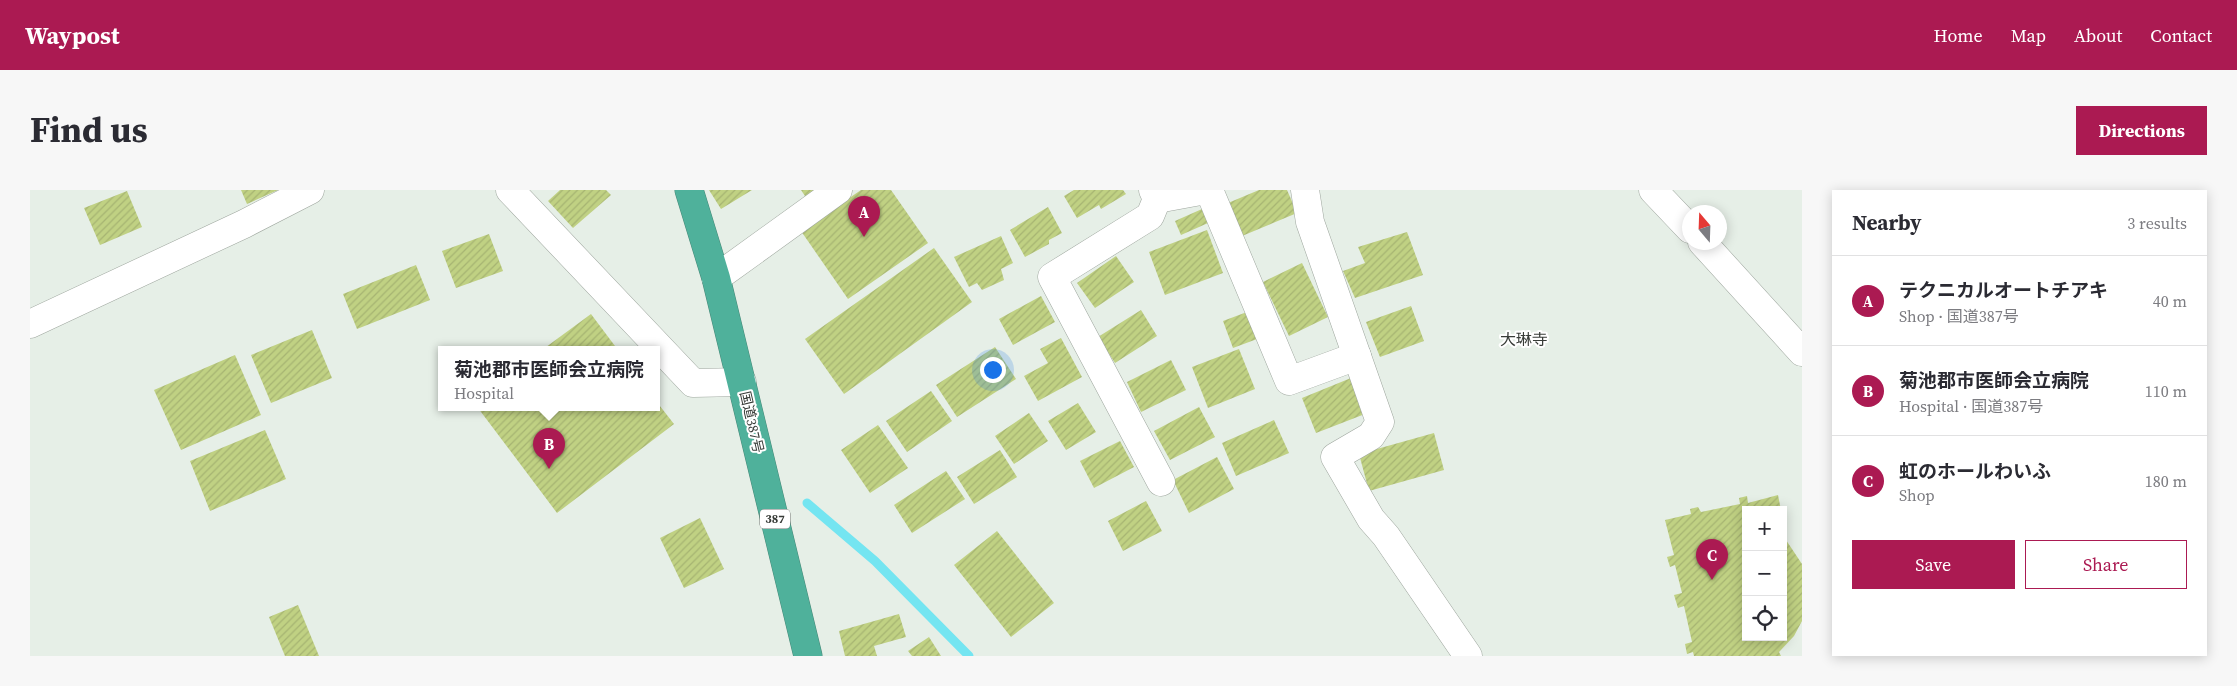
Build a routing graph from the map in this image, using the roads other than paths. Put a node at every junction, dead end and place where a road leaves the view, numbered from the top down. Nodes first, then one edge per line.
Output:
1 (310, 190) edge
2 (510, 190) edge
3 (689, 190) edge
4 (838, 190) edge
5 (1208, 190) edge
6 (1304, 190) edge
7 (1653, 190) edge
8 (1155, 195) edge
9 (1682, 221) edge
10 (1709, 250) edge
11 (716, 278) junction
12 (30, 324) edge
13 (658, 346) edge
14 (660, 348) edge
15 (1802, 352) edge
16 (1357, 356) junction
17 (742, 382) junction
18 (1161, 482) dead end
19 (808, 656) edge
20 (1468, 656) edge

1 - 12 street
2 - 13 street
3 - 11 highway, 国道387号 / 387
4 - 11 street
5 - 8 street
5 - 16 street
6 - 16 street
7 - 9 street
8 - 18 street
10 - 15 street
11 - 17 highway, 国道387号 / 387
14 - 17 street
16 - 20 street
17 - 19 highway, 国道387号 / 387

